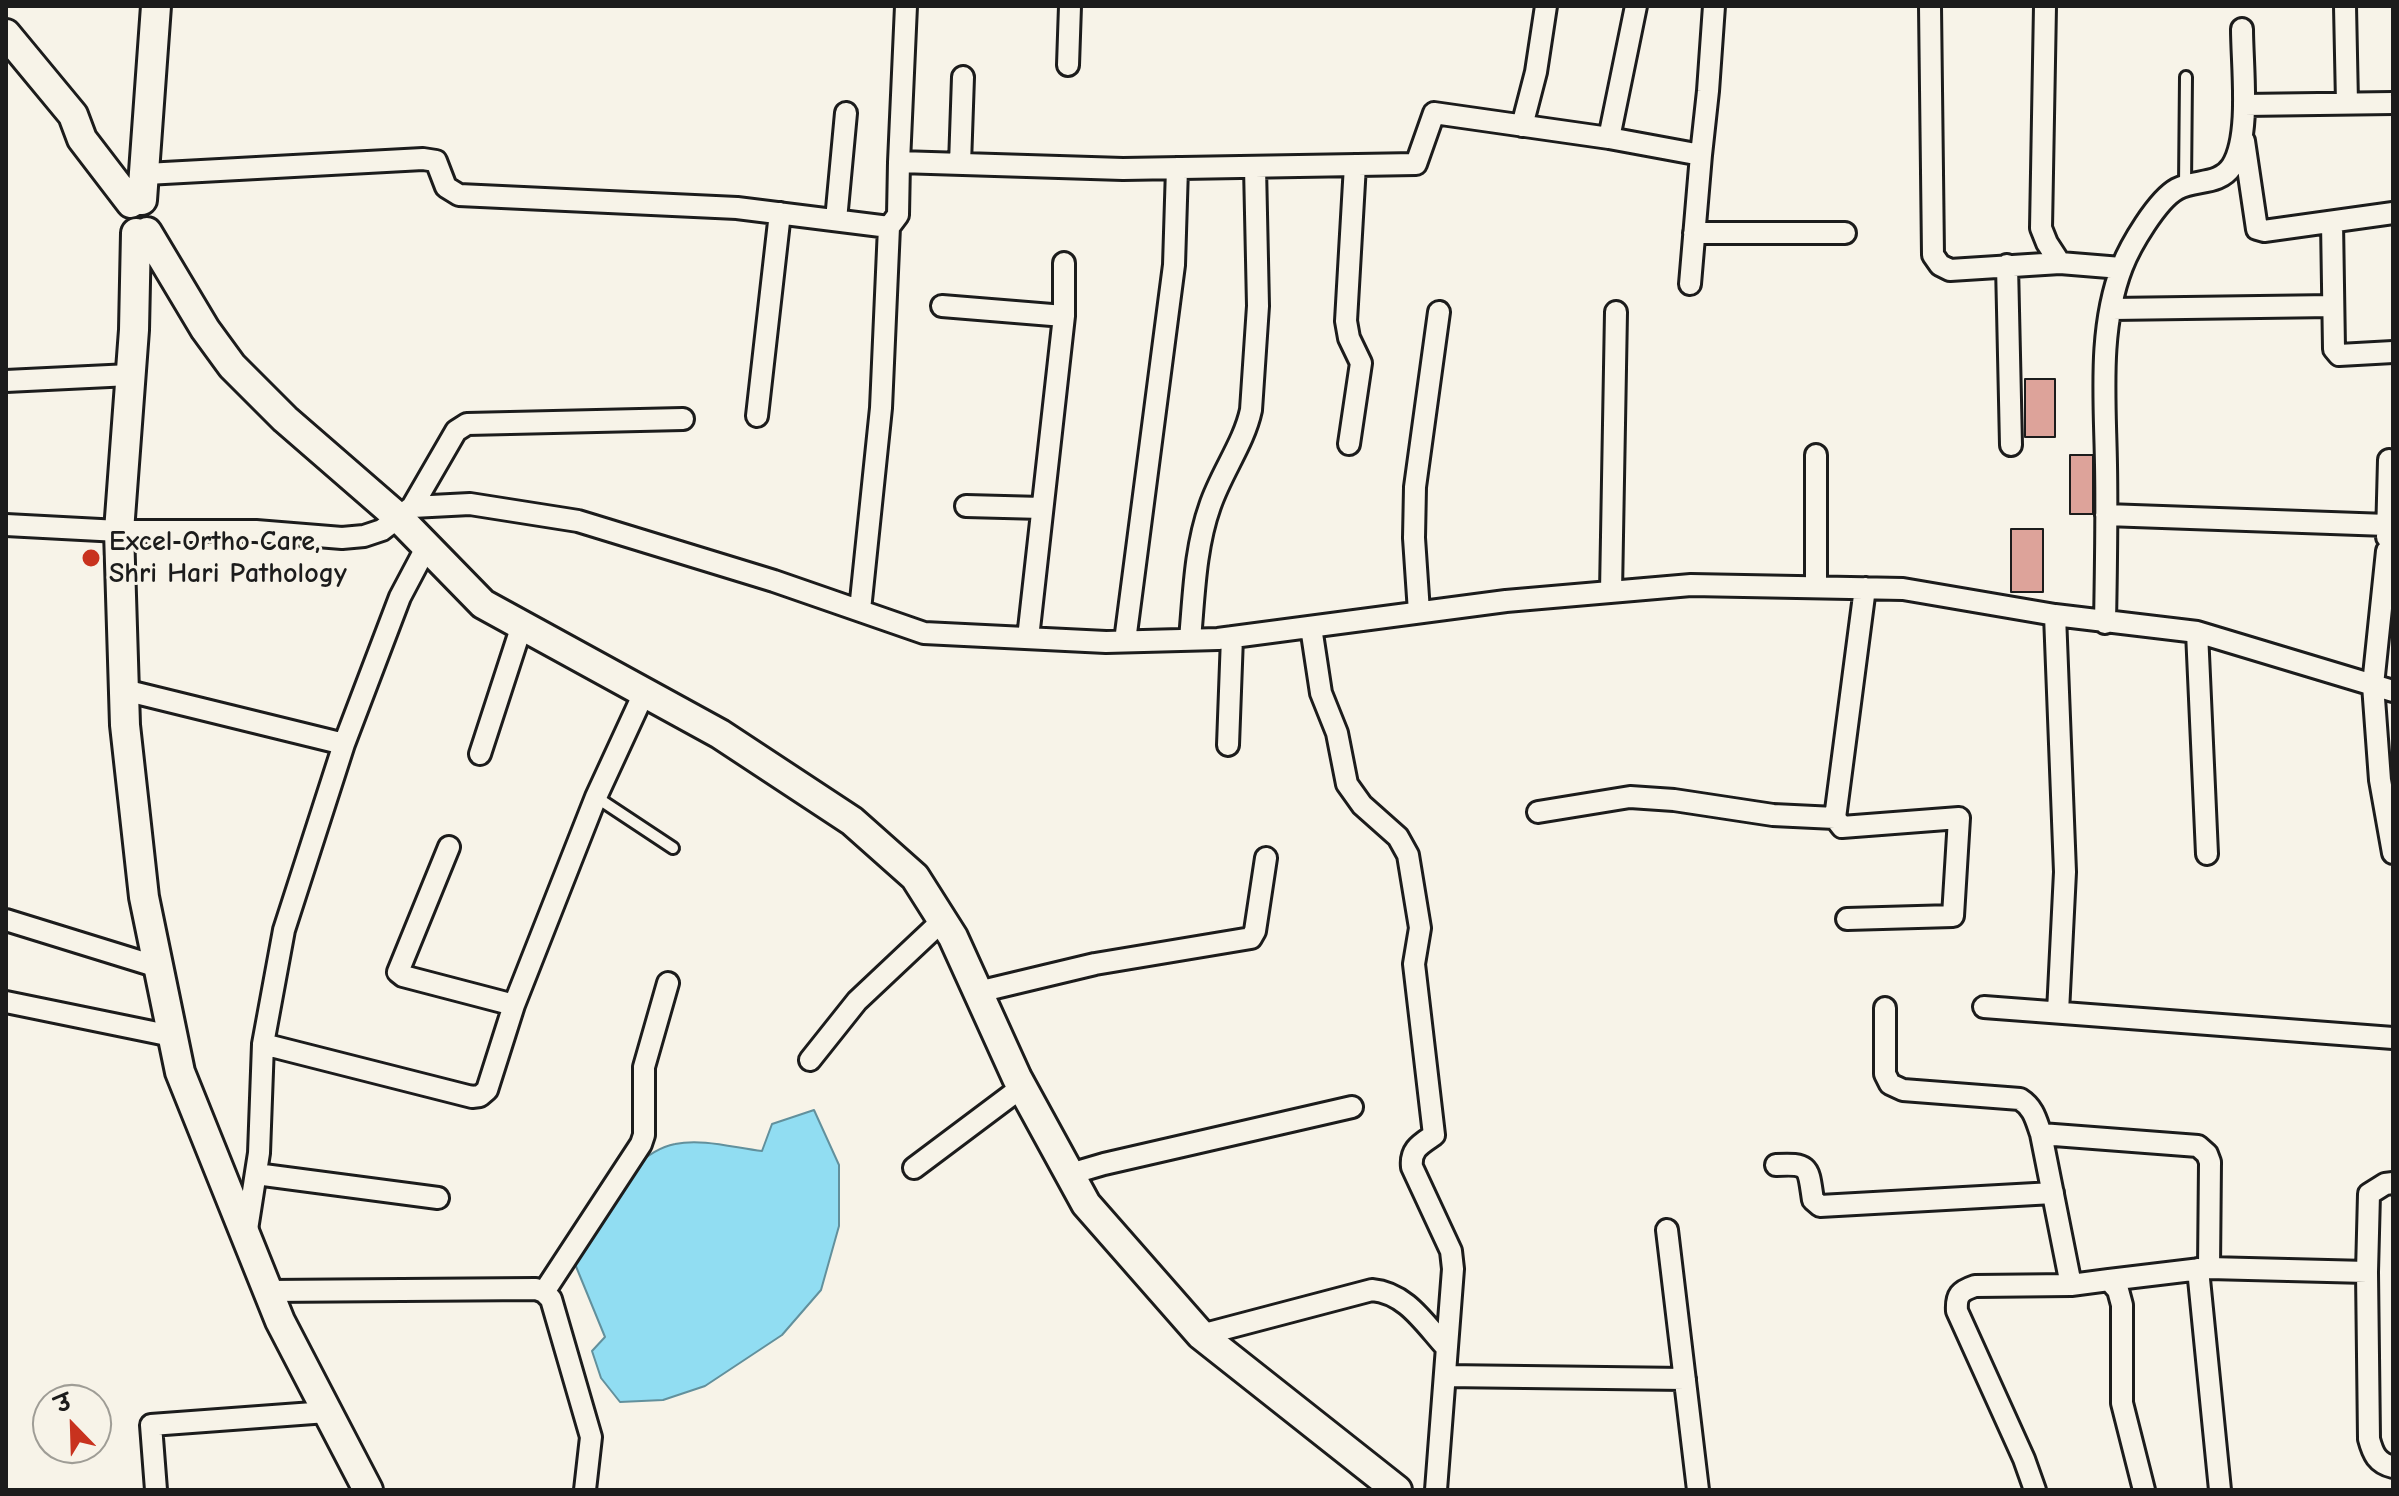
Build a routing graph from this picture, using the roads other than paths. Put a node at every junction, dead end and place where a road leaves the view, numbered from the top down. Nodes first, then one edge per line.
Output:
1 (156, 6) edge
2 (906, 6) edge
3 (1070, 6) edge
4 (1546, 6) edge
5 (1636, 6) edge
6 (1714, 6) edge
7 (1930, 6) edge
8 (2045, 6) edge
9 (2345, 6) edge
10 (2242, 29) dead end
11 (6, 34) edge
12 (6, 60) edge
13 (1068, 65) dead end
14 (963, 77) dead end
15 (2186, 77) dead end
16 (2347, 103) junction
17 (2393, 103) edge
18 (2244, 105) junction
19 (846, 113) dead end
20 (1522, 126) junction
21 (2243, 133) junction
22 (1609, 138) junction
23 (82, 139) junction
24 (1701, 155) junction
25 (899, 162) junction
26 (960, 164) junction
27 (1355, 165) junction
28 (1255, 167) junction
29 (1177, 168) junction
30 (2185, 186) junction
31 (139, 192) junction
32 (780, 213) junction
33 (2393, 213) edge
34 (836, 220) junction
35 (2332, 222) junction
36 (889, 227) junction
37 (142, 232) junction
38 (1694, 233) junction
39 (1845, 233) dead end
40 (1064, 263) dead end
41 (2060, 263) junction
42 (2007, 265) junction
43 (2121, 268) junction
44 (1690, 284) dead end
45 (942, 306) dead end
46 (2333, 306) junction
47 (2112, 309) junction
48 (1439, 312) dead end
49 (1616, 312) dead end
50 (1064, 316) junction
51 (2393, 352) edge
52 (130, 375) junction
53 (6, 381) edge
54 (757, 416) dead end
55 (683, 419) dead end
56 (1349, 444) dead end
57 (2011, 445) dead end
58 (1816, 455) dead end
59 (2389, 460) dead end
60 (966, 506) dead end
61 (1042, 508) junction
62 (406, 512) junction
63 (2106, 515) junction
64 (6, 525) edge
65 (2387, 525) junction
66 (119, 531) junction
67 (427, 546) junction
68 (2390, 551) edge
69 (1816, 587) junction
70 (1865, 588) junction
71 (1611, 592) junction
72 (860, 610) junction
73 (1419, 612) junction
74 (2055, 615) junction
75 (2105, 623) junction
76 (522, 625) junction
77 (1311, 627) junction
78 (2197, 632) junction
79 (1232, 637) junction
80 (1028, 638) junction
81 (1190, 639) junction
82 (1125, 641) junction
83 (2383, 688) edge
84 (124, 690) junction
85 (644, 693) junction
86 (344, 744) junction
87 (1228, 745) dead end
88 (480, 754) dead end
89 (596, 797) junction
90 (1538, 812) dead end
91 (1835, 818) junction
92 (449, 847) dead end
93 (673, 848) dead end
94 (2393, 853) edge
95 (2207, 854) dead end
96 (1266, 858) dead end
97 (1847, 919) dead end
98 (6, 920) edge
99 (943, 920) junction
100 (158, 967) junction
101 (668, 983) dead end
102 (978, 992) junction
103 (6, 1002) edge
104 (514, 1005) junction
105 (1984, 1007) dead end
106 (1885, 1008) dead end
107 (2058, 1012) junction
108 (172, 1036) junction
109 (2393, 1038) edge
110 (263, 1044) junction
111 (810, 1060) dead end
112 (1022, 1087) junction
113 (1352, 1107) dead end
114 (2041, 1134) junction
115 (1776, 1165) dead end
116 (914, 1168) dead end
117 (256, 1174) junction
118 (1070, 1174) junction
119 (2393, 1183) edge
120 (2053, 1193) junction
121 (438, 1198) dead end
122 (1667, 1230) dead end
123 (246, 1236) junction
124 (2204, 1268) junction
125 (2367, 1272) junction
126 (2109, 1280) junction
127 (2071, 1285) junction
128 (268, 1291) junction
129 (544, 1292) junction
130 (1201, 1335) junction
131 (1446, 1347) junction
132 (1445, 1376) junction
133 (1685, 1379) junction
134 (327, 1412) junction
135 (2393, 1467) edge
136 (359, 1488) edge
137 (156, 1490) edge
138 (585, 1490) edge
139 (1397, 1490) edge
140 (1436, 1490) edge
141 (1698, 1490) edge
142 (2035, 1490) edge
143 (2144, 1490) edge
144 (2220, 1490) edge

1 - 31 street
2 - 25 street
3 - 13 street
4 - 20 street
5 - 22 street
6 - 24 street
7 - 42 street
8 - 41 street
9 - 16 street
10 - 18 street
11 - 23 street
12 - 23 street
14 - 26 street
15 - 30 lane
16 - 17 street
16 - 18 street
18 - 21 street
19 - 34 street
20 - 22 street
20 - 27 street
21 - 30 street
21 - 35 street
22 - 24 street
23 - 31 street
24 - 38 street
25 - 26 street
25 - 36 street
26 - 29 street
27 - 28 street
27 - 56 street
28 - 29 street
28 - 81 street
29 - 82 street
30 - 43 street
31 - 32 street
31 - 37 street
32 - 34 street
32 - 54 street
33 - 35 street
34 - 36 street
35 - 46 street
36 - 72 street
37 - 52 street
37 - 62 street
38 - 39 street
38 - 44 street
40 - 50 street
41 - 42 street
41 - 43 street
42 - 57 street
43 - 47 street
45 - 50 street
46 - 47 street
46 - 51 street
47 - 63 street
48 - 73 street
49 - 71 street
50 - 61 street
52 - 53 street
52 - 66 street
55 - 62 street
58 - 69 street
59 - 65 street
60 - 61 street
61 - 80 street
62 - 66 street
62 - 67 street
62 - 72 street
63 - 65 street
63 - 75 street
64 - 66 street
65 - 68 street
66 - 84 street
67 - 76 street
67 - 86 street
68 - 83 street
69 - 70 street
69 - 71 street
70 - 74 street
70 - 91 street
71 - 73 street
72 - 80 street
73 - 77 street
74 - 75 street
74 - 107 street
75 - 78 street
76 - 85 street
76 - 88 street
77 - 79 street
77 - 131 street
78 - 83 street
78 - 95 street
79 - 81 street
79 - 87 street
80 - 82 street
81 - 82 street
83 - 94 street
84 - 86 street
84 - 100 street
85 - 89 street
85 - 99 street
86 - 110 street
89 - 93 lane
89 - 104 street
90 - 91 street
91 - 97 street
92 - 104 street
96 - 102 street
98 - 100 street
99 - 102 street
99 - 111 street
100 - 108 street
101 - 129 street
102 - 112 street
103 - 108 street
104 - 110 street
105 - 107 street
106 - 114 street
107 - 109 street
108 - 123 street
110 - 117 street
112 - 116 street
112 - 118 street
113 - 118 street
114 - 120 street
114 - 124 street
115 - 120 street
117 - 121 street
117 - 123 street
118 - 130 street
119 - 125 street
120 - 127 street
122 - 133 street
123 - 128 street
124 - 125 street
124 - 126 street
124 - 144 street
125 - 135 street
126 - 127 street
126 - 143 street
127 - 142 street
128 - 129 street
128 - 134 street
129 - 138 street
130 - 131 street
130 - 139 street
131 - 132 street
132 - 133 street
132 - 140 street
133 - 141 street
134 - 136 street
134 - 137 street

